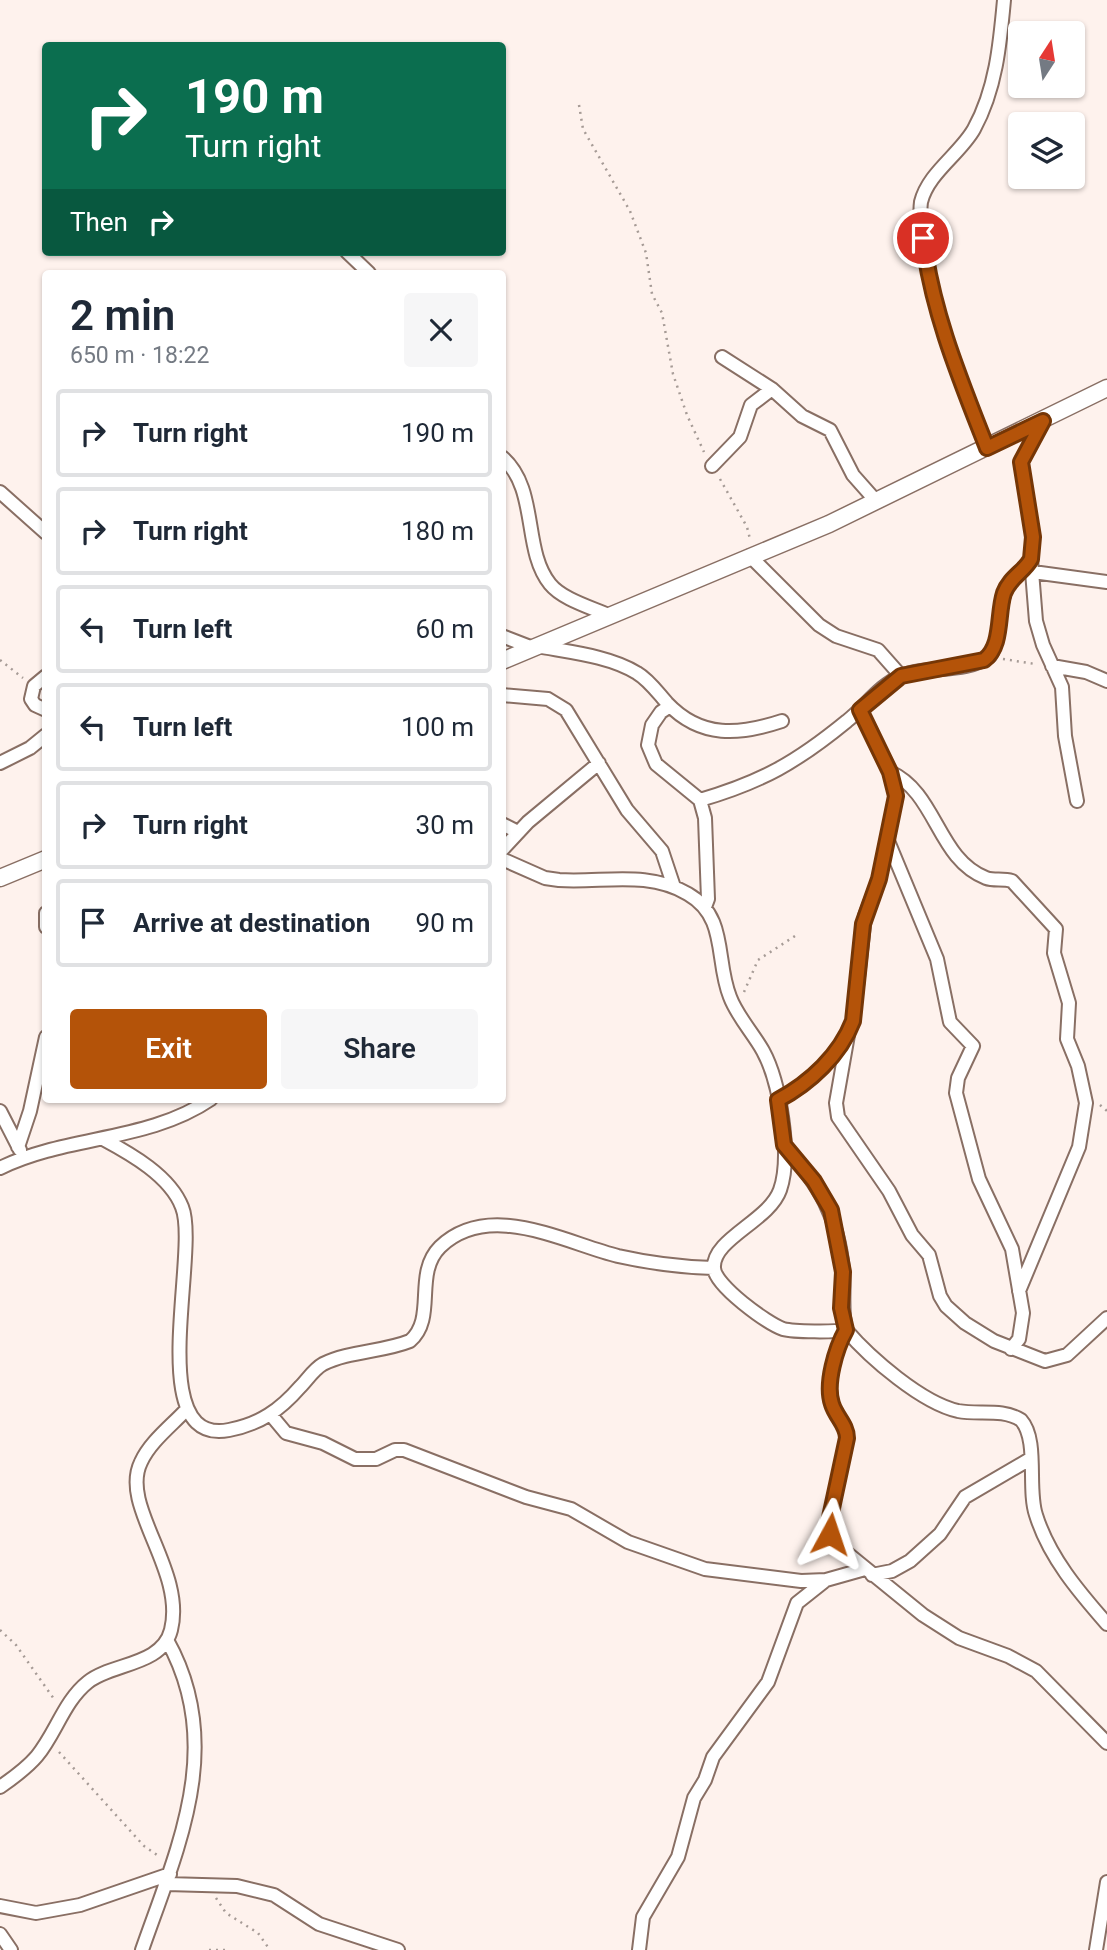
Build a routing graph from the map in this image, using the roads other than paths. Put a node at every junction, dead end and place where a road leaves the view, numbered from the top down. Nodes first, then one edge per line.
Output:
1 (1004, 0) edge
2 (351, 256) edge
3 (366, 270) edge
4 (722, 357) dead end
5 (1107, 388) edge
6 (772, 389) junction
7 (1043, 421) junction
8 (987, 448) junction
9 (506, 461) edge
10 (712, 467) road end
11 (0, 492) edge
12 (876, 501) junction
13 (42, 529) edge
14 (748, 557) junction
15 (1032, 565) junction
16 (1107, 582) edge
17 (608, 615) junction
18 (506, 637) edge
19 (535, 647) junction
20 (506, 659) edge
21 (1052, 666) junction
22 (901, 676) junction
23 (42, 680) edge
24 (1107, 681) edge
25 (506, 695) edge
26 (670, 706) junction
27 (42, 708) edge
28 (860, 710) junction
29 (782, 721) dead end
30 (42, 738) edge
31 (0, 763) edge
32 (599, 763) junction
33 (890, 772) junction
34 (700, 800) junction
35 (1077, 801) dead end
36 (506, 826) edge
37 (519, 832) junction
38 (888, 841) junction
39 (506, 846) edge
40 (42, 861) edge
41 (506, 861) edge
42 (0, 878) edge
43 (674, 887) junction
44 (705, 907) junction
45 (848, 1035) junction
46 (42, 1059) edge
47 (778, 1100) junction
48 (203, 1103) edge
49 (0, 1111) edge
50 (103, 1139) junction
51 (784, 1145) junction
52 (20, 1152) junction
53 (0, 1168) edge
54 (713, 1268) junction
55 (1019, 1292) junction
56 (1107, 1318) edge
57 (846, 1330) junction
58 (1011, 1349) junction
59 (186, 1410) junction
60 (271, 1415) junction
61 (1030, 1459) junction
62 (869, 1572) junction
63 (826, 1580) junction
64 (1107, 1624) edge
65 (167, 1640) junction
66 (1107, 1742) edge
67 (0, 1787) edge
68 (170, 1873) junction
69 (1107, 1882) edge
70 (0, 1906) edge
71 (0, 1934) edge
72 (11, 1950) edge
73 (142, 1950) edge
74 (398, 1950) edge
75 (639, 1950) edge
76 (1096, 1950) edge

1 - 8 street
2 - 3 street
4 - 6 street
5 - 7 street
6 - 10 street
6 - 12 street
7 - 8 street
7 - 15 street
8 - 12 street
9 - 17 street
11 - 13 street
12 - 14 street
14 - 17 street
14 - 22 street
15 - 16 street
15 - 21 street
15 - 22 street
17 - 19 street
18 - 19 street
19 - 20 street
19 - 26 street
21 - 24 street
21 - 35 street
22 - 28 street
23 - 27 street
25 - 32 street
26 - 29 street
26 - 34 street
28 - 33 street
28 - 34 street
30 - 31 street
32 - 37 street
32 - 43 street
33 - 38 street
33 - 55 street
34 - 44 street
36 - 37 street
37 - 39 street
38 - 45 street
38 - 55 street
40 - 42 street
41 - 43 street
43 - 44 street
44 - 47 street
45 - 47 street
45 - 58 street
46 - 52 street
47 - 51 street
48 - 50 street
49 - 52 street
50 - 52 street
50 - 59 street
51 - 54 street
51 - 57 street
52 - 53 street
54 - 57 street
54 - 60 street
55 - 58 street
56 - 58 street
57 - 61 street
57 - 62 street
59 - 60 street
59 - 65 street
60 - 63 street
61 - 62 street
61 - 64 street
62 - 63 street
62 - 66 street
63 - 75 street
65 - 67 street
65 - 68 street
68 - 70 street
68 - 73 street
68 - 74 street
69 - 76 street
71 - 72 street

